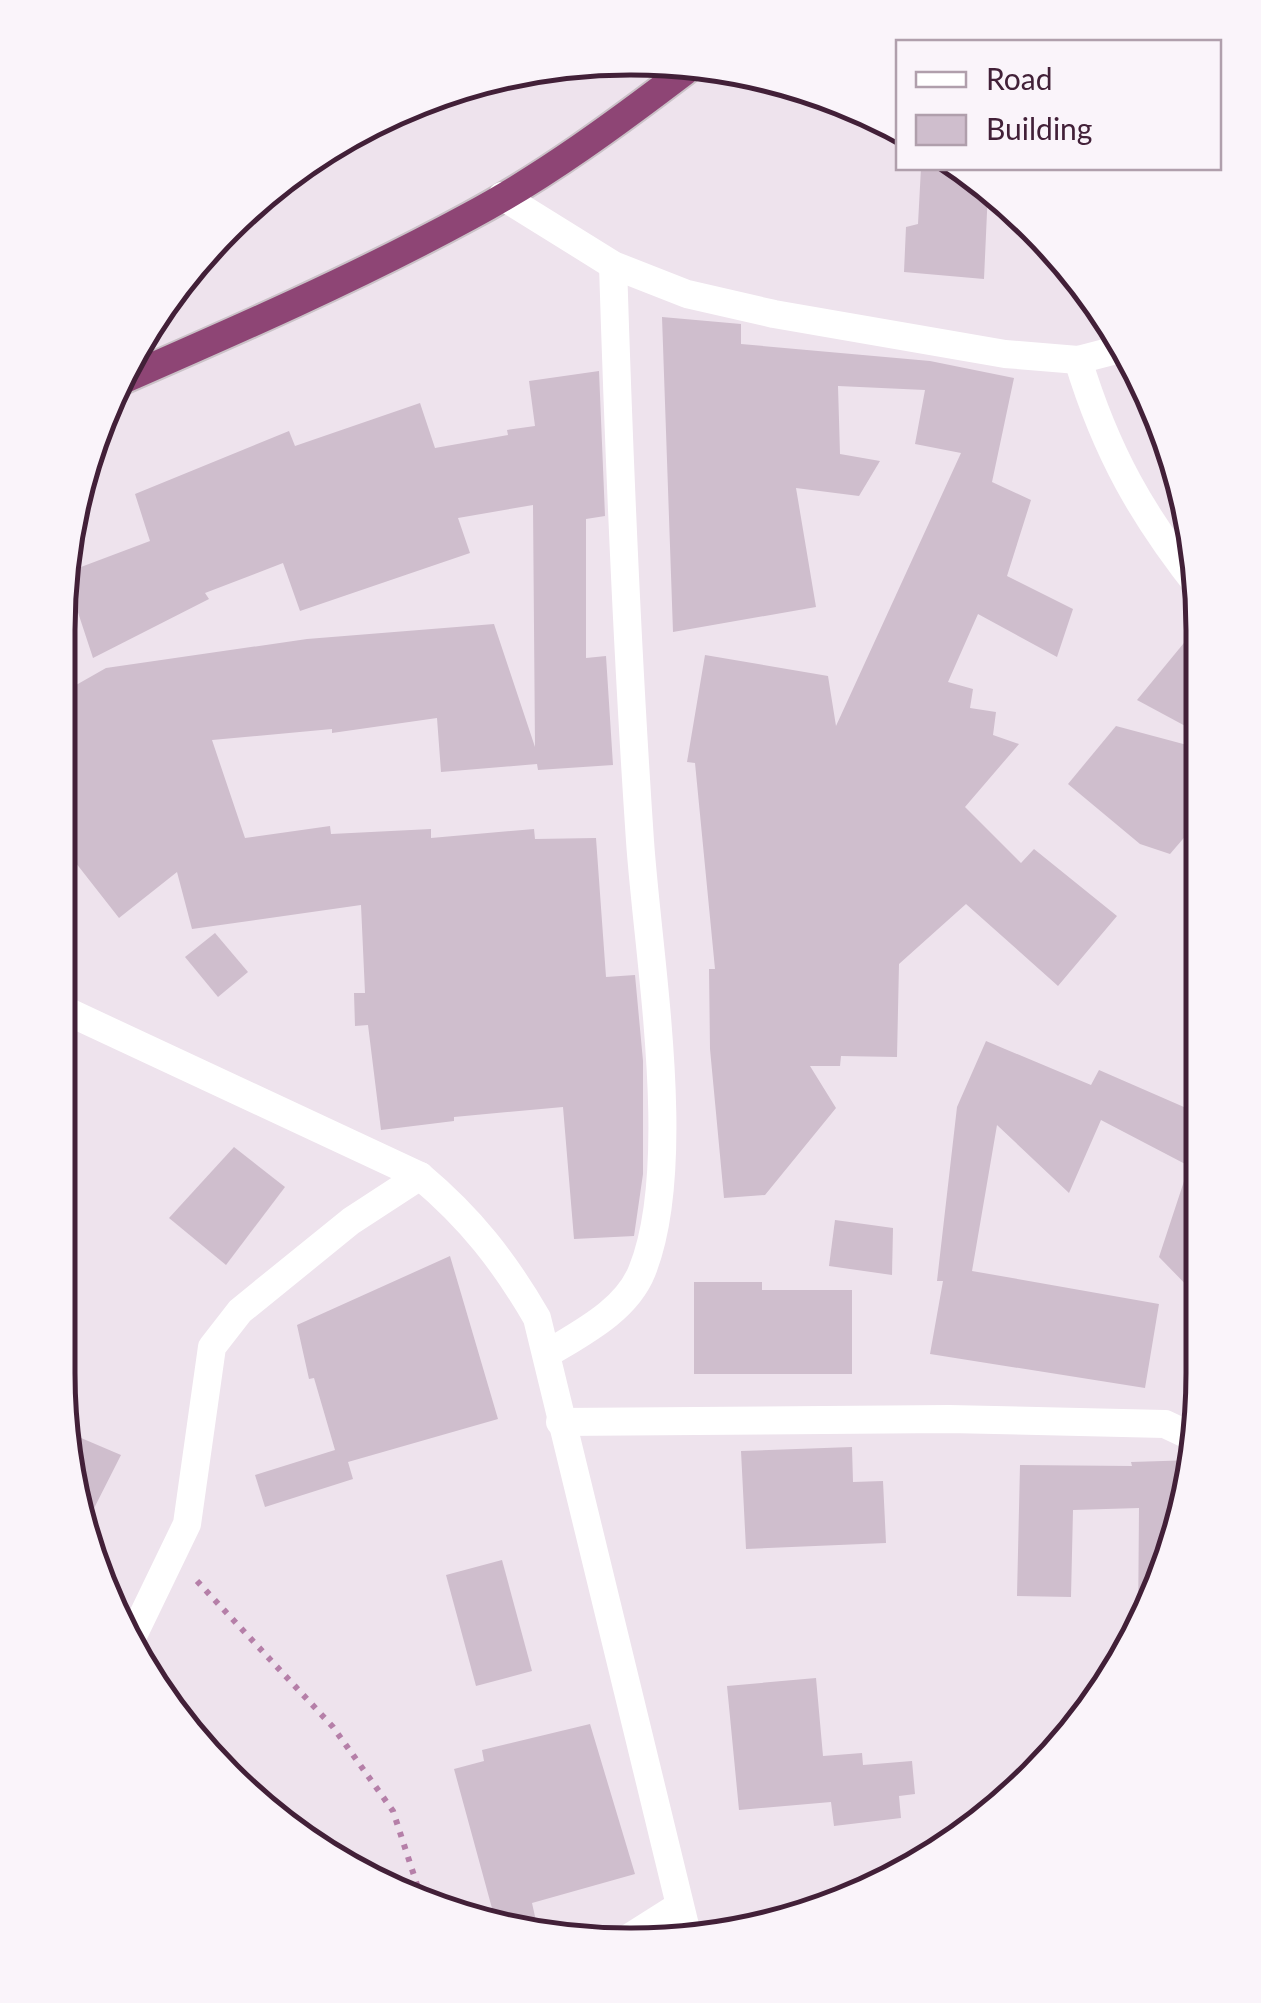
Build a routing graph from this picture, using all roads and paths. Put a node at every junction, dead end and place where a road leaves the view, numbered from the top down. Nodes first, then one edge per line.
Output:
1 (677, 77) edge
2 (502, 196) junction
3 (613, 266) junction
4 (1111, 351) edge
5 (1078, 360) junction
6 (138, 373) edge
7 (1182, 566) edge
8 (75, 1015) edge
9 (420, 1176) junction
10 (547, 1354) junction
11 (560, 1422) junction
12 (1182, 1432) edge
13 (172, 1554) junction
14 (137, 1627) edge
15 (417, 1886) edge
16 (680, 1906) junction
17 (685, 1925) edge
18 (646, 1928) edge

1 - 2 highway
2 - 3 street
2 - 6 highway
3 - 5 street
3 - 10 street
4 - 5 street
5 - 7 street
8 - 9 street
9 - 10 street
9 - 13 street
10 - 11 street
11 - 12 street
11 - 16 street
13 - 14 street
13 - 15 path
16 - 17 street
16 - 18 street

